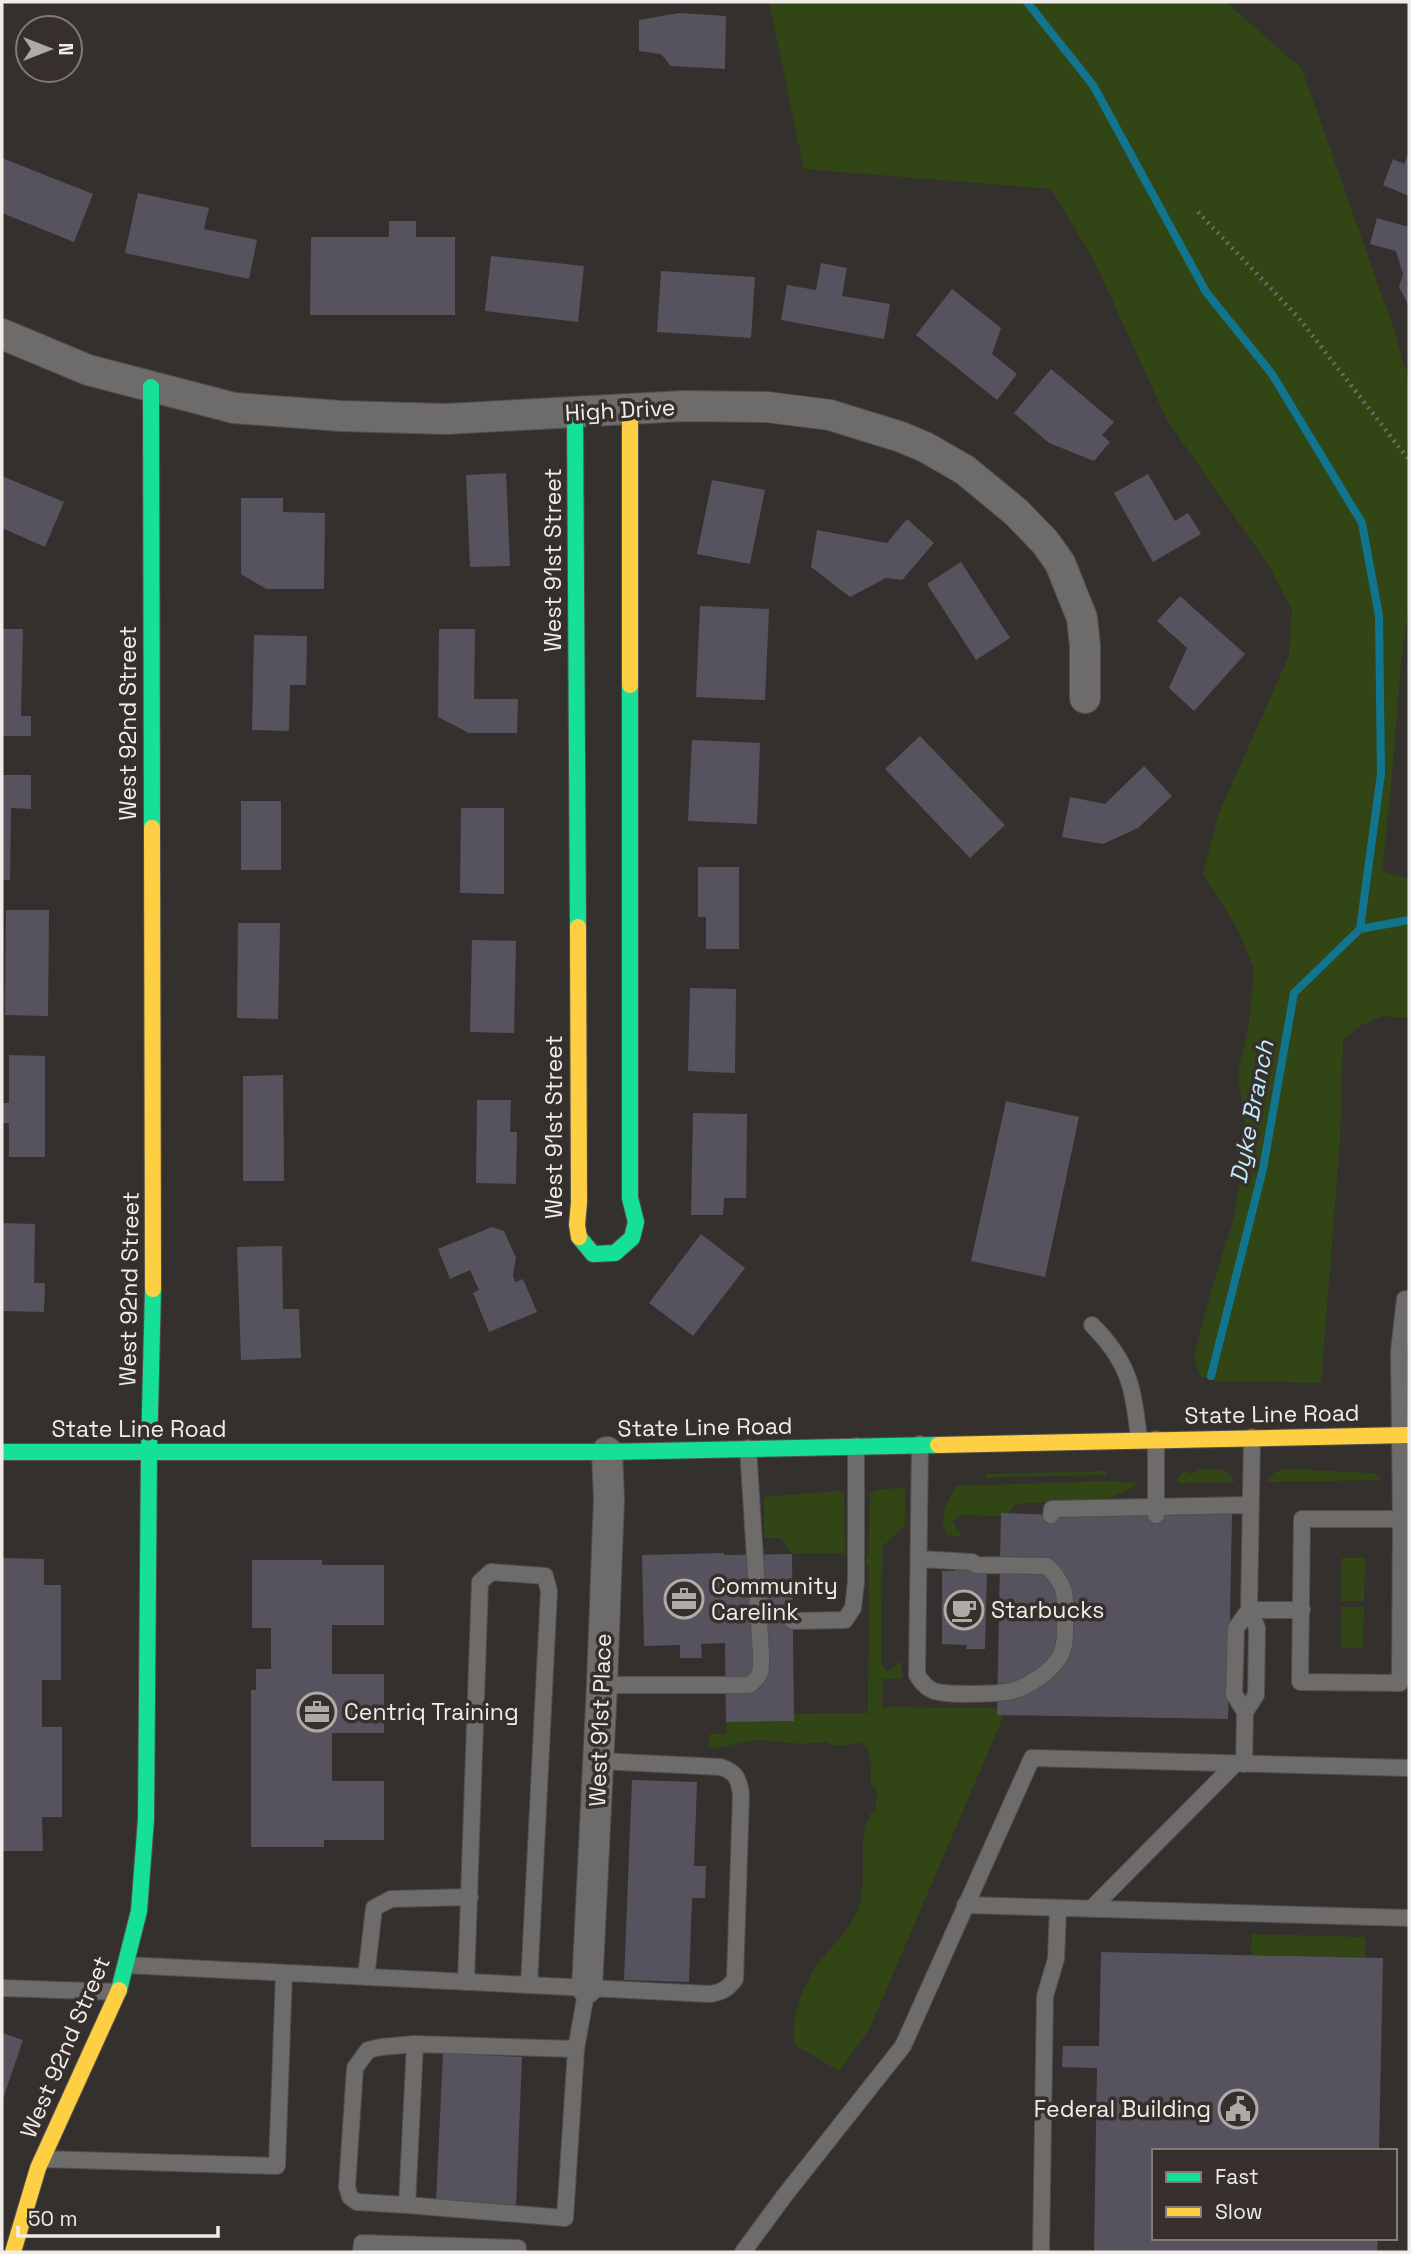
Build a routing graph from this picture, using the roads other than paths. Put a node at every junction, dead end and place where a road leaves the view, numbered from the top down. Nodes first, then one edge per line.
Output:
1 (2, 334) edge
2 (151, 387) junction
3 (630, 409) junction
4 (575, 413) junction
5 (1084, 698) dead end
6 (1405, 1299) dead end
7 (1092, 1325) dead end
8 (1404, 1435) edge
9 (1252, 1437) junction
10 (1147, 1439) junction
11 (920, 1444) junction
12 (856, 1446) junction
13 (748, 1448) junction
14 (2, 1452) edge
15 (149, 1452) junction
16 (607, 1452) junction
17 (1250, 1505) junction
18 (1156, 1511) junction
19 (1051, 1515) dead end
20 (1401, 1519) junction
21 (919, 1559) junction
22 (1249, 1610) junction
23 (1302, 1610) junction
24 (793, 1621) dead end
25 (602, 1685) junction
26 (599, 1761) junction
27 (1240, 1764) junction
28 (1409, 1768) edge
29 (470, 1896) junction
30 (965, 1905) junction
31 (1058, 1908) junction
32 (1091, 1909) junction
33 (1409, 1918) edge
34 (126, 1965) junction
35 (284, 1973) junction
36 (366, 1977) junction
37 (466, 1982) junction
38 (529, 1985) junction
39 (2, 1988) edge
40 (587, 1988) junction
41 (118, 1992) junction
42 (415, 2044) junction
43 (576, 2049) junction
44 (42, 2159) junction
45 (407, 2206) junction
46 (5, 2208) dead end
47 (25, 2211) junction
48 (13, 2252) edge
49 (362, 2252) edge
50 (517, 2252) edge
51 (743, 2252) edge
52 (1041, 2252) edge

1 - 2 street, High Drive
2 - 4 street, High Drive
2 - 15 street, West 92nd Street
3 - 4 street, High Drive
3 - 4 street, West 91st Street
3 - 5 street, High Drive
6 - 8 lane
7 - 10 lane
8 - 9 street, State Line Road
8 - 20 lane
9 - 10 street, State Line Road
9 - 17 lane
10 - 11 street, State Line Road
10 - 18 lane
11 - 12 street, State Line Road
11 - 21 lane
12 - 13 street, State Line Road
12 - 24 lane
13 - 16 street, State Line Road
13 - 25 lane
14 - 15 street, State Line Road
15 - 16 street, State Line Road
15 - 34 street, West 92nd Street
16 - 25 street, West 91st Place
17 - 18 lane
17 - 22 lane
18 - 19 lane
20 - 23 lane
20 - 23 lane
21 - 21 lane
22 - 23 lane
22 - 27 lane
25 - 26 street, West 91st Place
26 - 40 street, West 91st Place
26 - 40 lane
27 - 28 lane
27 - 30 lane
27 - 32 lane
29 - 36 lane
29 - 37 lane
29 - 38 lane
30 - 31 lane
30 - 51 lane
31 - 32 lane
31 - 52 lane
32 - 33 lane
34 - 35 lane
34 - 41 street, West 92nd Street
35 - 36 lane
35 - 44 lane
36 - 37 lane
37 - 38 lane
38 - 40 lane
39 - 41 lane
40 - 43 lane
41 - 44 street, West 92nd Street
42 - 43 lane
42 - 45 lane
42 - 45 lane
43 - 45 lane
44 - 47 street, West 92nd Street
46 - 47 lane
47 - 48 street, West 92nd Street
49 - 50 lane

